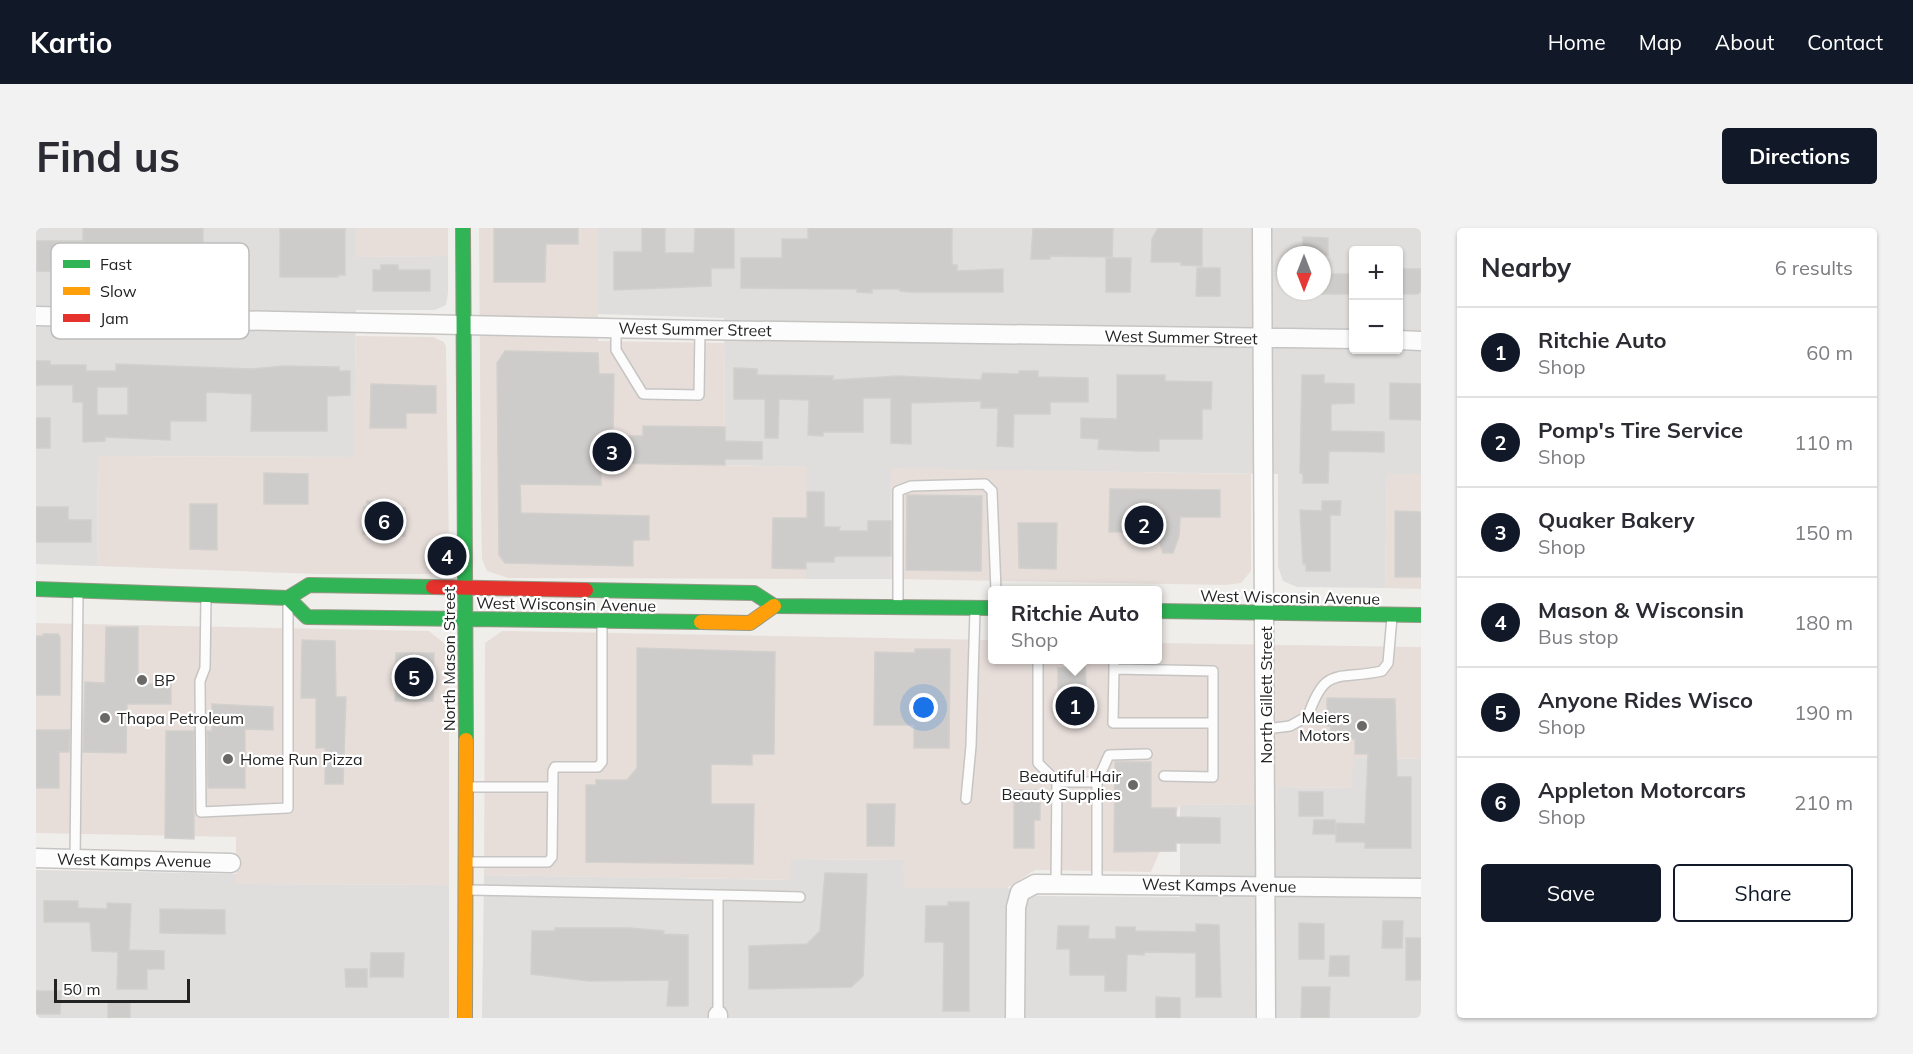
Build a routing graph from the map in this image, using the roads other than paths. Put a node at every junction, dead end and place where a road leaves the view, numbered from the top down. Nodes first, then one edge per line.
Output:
1 (463, 228) edge
2 (1263, 228) edge
3 (36, 316) edge
4 (51, 316) edge
5 (249, 320) edge
6 (464, 324) junction
7 (616, 328) junction
8 (700, 330) junction
9 (1263, 338) junction
10 (1349, 339) edge
11 (1403, 340) edge
12 (1421, 340) edge
13 (996, 586) edge
14 (466, 588) junction
15 (36, 589) edge
16 (78, 591) junction
17 (714, 593) junction
18 (206, 595) junction
19 (288, 598) junction
20 (444, 602) dead end
21 (327, 603) dead end
22 (503, 605) dead end
23 (620, 605) dead end
24 (774, 606) junction
25 (898, 606) junction
26 (975, 607) junction
27 (988, 608) edge
28 (1162, 611) edge
29 (1265, 613) junction
30 (1393, 615) junction
31 (1421, 615) edge
32 (307, 617) junction
33 (466, 619) junction
34 (603, 622) junction
35 (1038, 664) edge
36 (1114, 664) edge
37 (1213, 723) junction
38 (1266, 729) junction
39 (1147, 754) dead end
40 (1164, 776) dead end
41 (1058, 782) junction
42 (1097, 782) junction
43 (553, 787) junction
44 (465, 788) junction
45 (966, 799) dead end
46 (36, 858) edge
47 (75, 859) junction
48 (465, 861) junction
49 (231, 863) dead end
50 (1056, 883) junction
51 (1097, 883) junction
52 (1266, 886) junction
53 (1421, 888) edge
54 (465, 890) junction
55 (718, 895) junction
56 (800, 897) dead end
57 (718, 1016) edge
58 (465, 1018) edge
59 (1015, 1018) edge
60 (1266, 1018) edge

1 - 6 main road, North Mason Street
2 - 9 street, North Gillett Street
3 - 4 street, West Summer Street
5 - 6 street, West Summer Street
6 - 7 street, West Summer Street
6 - 14 main road, North Mason Street
7 - 8 street, West Summer Street
7 - 8 lane
8 - 9 street, West Summer Street
9 - 10 street, West Summer Street
9 - 29 street, North Gillett Street
11 - 12 street
13 - 25 lane
14 - 17 main road, West Wisconsin Avenue
14 - 19 main road, West Wisconsin Avenue
14 - 20 main road
14 - 33 main road, North Mason Street
15 - 16 main road, West Wisconsin Avenue
16 - 18 main road, West Wisconsin Avenue
16 - 47 lane
17 - 23 main road
17 - 24 main road, West Wisconsin Avenue
18 - 19 main road, West Wisconsin Avenue
18 - 19 lane
19 - 32 main road
21 - 32 main road
22 - 33 main road
24 - 25 main road, West Wisconsin Avenue
24 - 34 main road, West Wisconsin Avenue
25 - 26 main road, West Wisconsin Avenue
26 - 27 main road, West Wisconsin Avenue
26 - 45 lane
28 - 29 main road, West Wisconsin Avenue
29 - 30 main road, West Wisconsin Avenue
29 - 38 street, North Gillett Street
30 - 31 main road, West Wisconsin Avenue
30 - 38 lane
32 - 33 main road, West Wisconsin Avenue
33 - 34 main road, West Wisconsin Avenue
33 - 44 main road, North Mason Street
34 - 43 lane
35 - 41 lane
36 - 37 lane
36 - 37 lane
37 - 40 lane
38 - 52 street, North Gillett Street
39 - 42 lane
41 - 42 lane
41 - 50 lane
42 - 51 lane
43 - 44 lane
43 - 48 lane
44 - 48 main road, North Mason Street
46 - 47 street, West Kamps Avenue
47 - 49 street, West Kamps Avenue
48 - 54 main road, North Mason Street
50 - 51 street, West Kamps Avenue
50 - 59 street, West Kamps Avenue
51 - 52 street, West Kamps Avenue
52 - 53 street, West Kamps Avenue
52 - 60 street, North Gillett Street
54 - 55 lane
54 - 58 main road, North Mason Street
55 - 56 lane
55 - 57 lane

